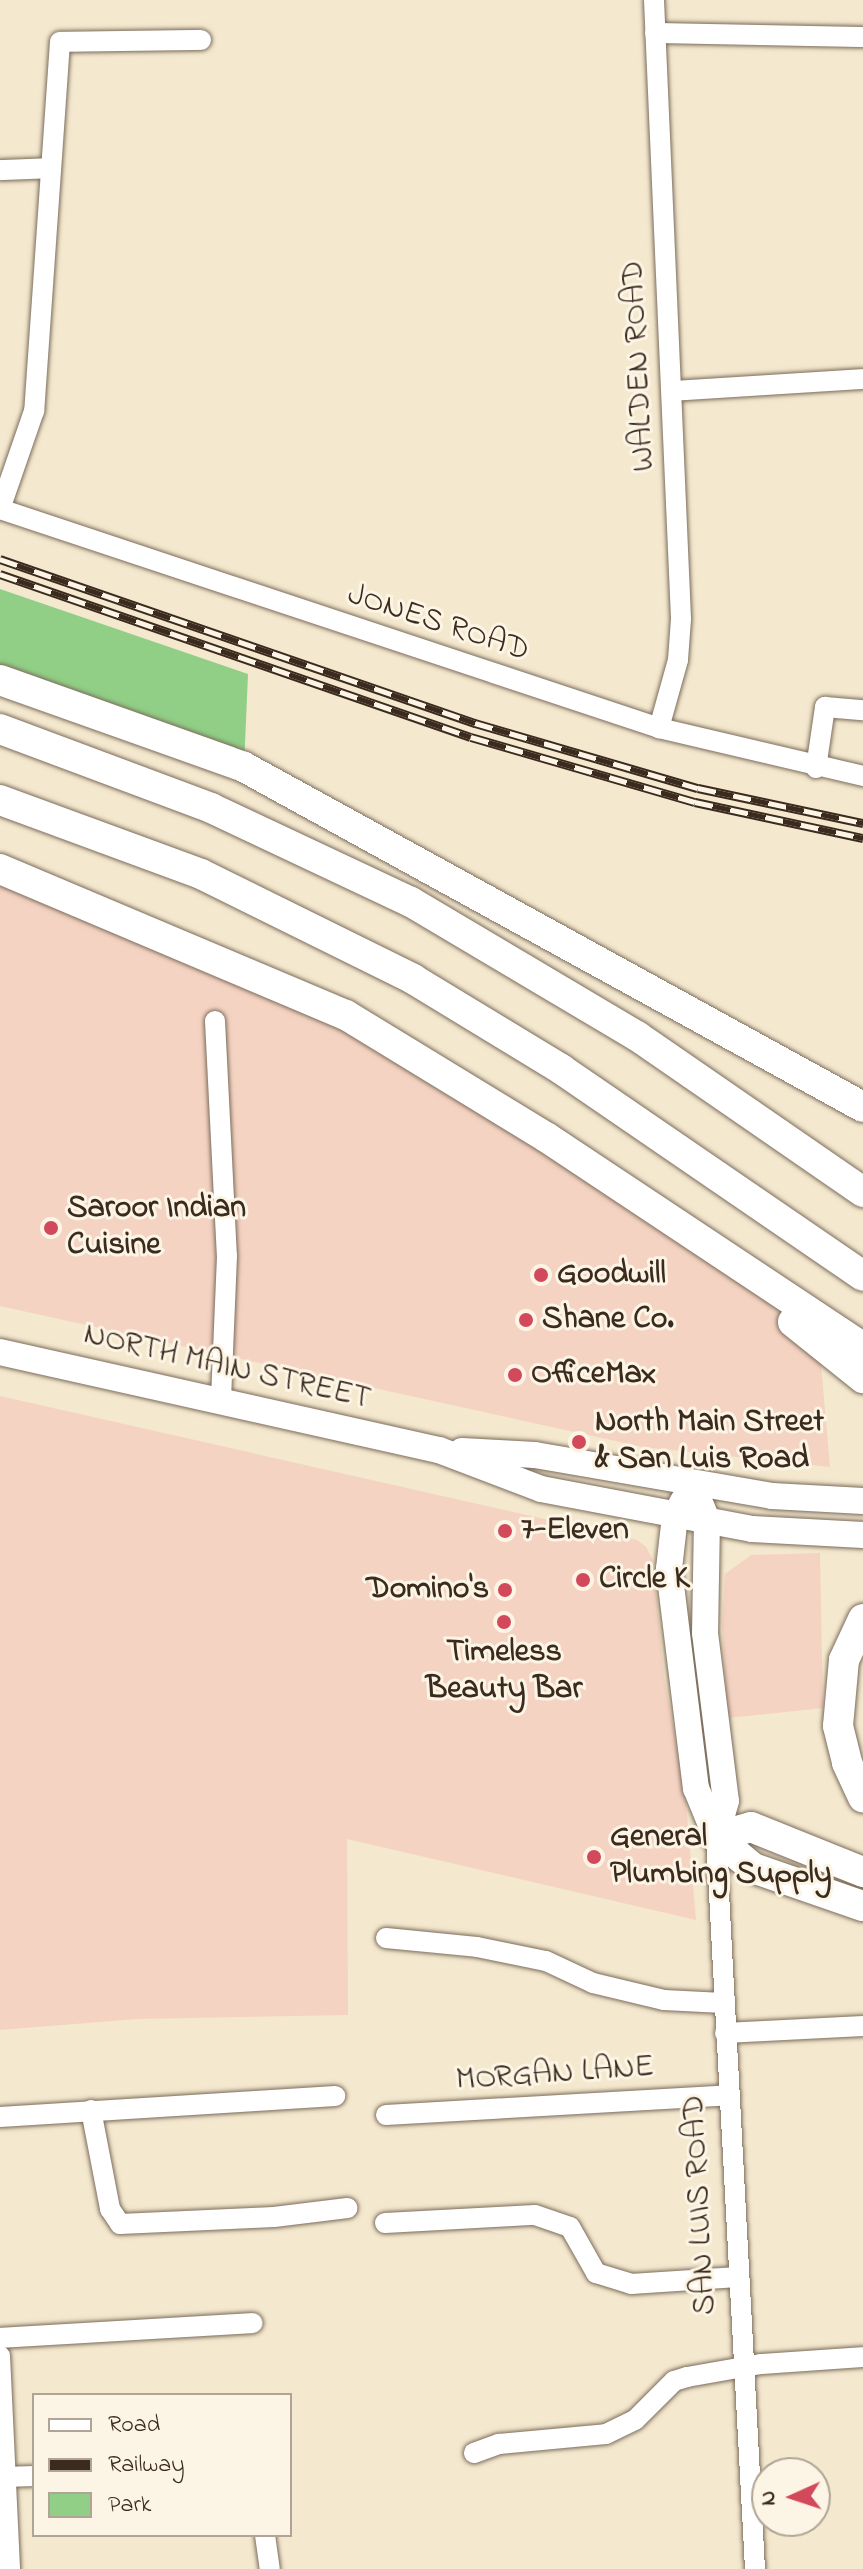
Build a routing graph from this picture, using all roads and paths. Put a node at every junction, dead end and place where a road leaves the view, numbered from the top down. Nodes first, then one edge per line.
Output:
1 (654, 0) edge
2 (655, 33) junction
3 (863, 37) edge
4 (201, 40) dead end
5 (51, 168) junction
6 (0, 170) edge
7 (863, 379) edge
8 (672, 391) junction
9 (0, 509) edge
10 (0, 680) edge
11 (863, 710) edge
12 (659, 728) junction
13 (0, 729) edge
14 (816, 768) junction
15 (863, 776) edge
16 (0, 800) edge
17 (0, 869) edge
18 (215, 1021) dead end
19 (863, 1107) edge
20 (863, 1192) edge
21 (703, 1240) junction
22 (863, 1276) edge
23 (863, 1348) edge
24 (0, 1352) edge
25 (863, 1378) edge
26 (221, 1401) junction
27 (439, 1450) junction
28 (692, 1484) junction
29 (863, 1501) edge
30 (675, 1516) junction
31 (707, 1520) junction
32 (863, 1535) edge
33 (863, 1619) edge
34 (863, 1797) edge
35 (716, 1837) junction
36 (863, 1872) edge
37 (863, 1906) edge
38 (386, 1938) dead end
39 (723, 2003) junction
40 (863, 2026) edge
41 (725, 2033) junction
42 (729, 2095) junction
43 (335, 2096) dead end
44 (91, 2110) junction
45 (386, 2115) dead end
46 (0, 2117) edge
47 (347, 2208) dead end
48 (385, 2223) dead end
49 (738, 2277) junction
50 (253, 2323) dead end
51 (0, 2338) edge
52 (0, 2356) edge
53 (863, 2357) edge
54 (744, 2367) junction
55 (2, 2442) edge
56 (474, 2453) dead end
57 (32, 2476) edge
58 (4, 2477) junction
59 (265, 2537) edge
60 (10, 2569) edge
61 (270, 2569) edge
62 (755, 2569) edge

1 - 2 street, WALDEN ROAD
2 - 3 street
2 - 8 street, WALDEN ROAD
4 - 5 street
5 - 6 street
5 - 9 street
7 - 8 street
8 - 12 street, WALDEN ROAD
9 - 12 street, JONES ROAD
10 - 19 highway
11 - 14 street
12 - 14 street, JONES ROAD
13 - 20 highway
14 - 15 street, JONES ROAD
16 - 22 highway
17 - 21 highway
18 - 26 street
21 - 23 highway
21 - 25 highway
24 - 26 main road, NORTH MAIN STREET
26 - 27 main road, NORTH MAIN STREET
27 - 28 main road, NORTH MAIN STREET
27 - 30 main road, NORTH MAIN STREET
28 - 29 main road, NORTH MAIN STREET
28 - 30 main road, SAN LUIS ROAD
28 - 31 main road, SAN LUIS ROAD
30 - 31 main road, NORTH MAIN STREET
30 - 35 main road, SAN LUIS ROAD
31 - 32 main road, NORTH MAIN STREET
31 - 35 main road, SAN LUIS ROAD
33 - 34 highway
35 - 36 highway
35 - 37 highway
35 - 39 street, SAN LUIS ROAD
38 - 39 street
39 - 41 street, SAN LUIS ROAD
40 - 41 street
41 - 42 street, SAN LUIS ROAD
42 - 45 street, MORGAN LANE
42 - 49 street, SAN LUIS ROAD
43 - 44 street
44 - 46 street
44 - 47 street
48 - 49 street
49 - 54 street, SAN LUIS ROAD
50 - 51 street
52 - 55 street
53 - 54 street
54 - 56 street
54 - 62 street, SAN LUIS ROAD
55 - 58 street
57 - 58 street
58 - 60 street
59 - 61 street

